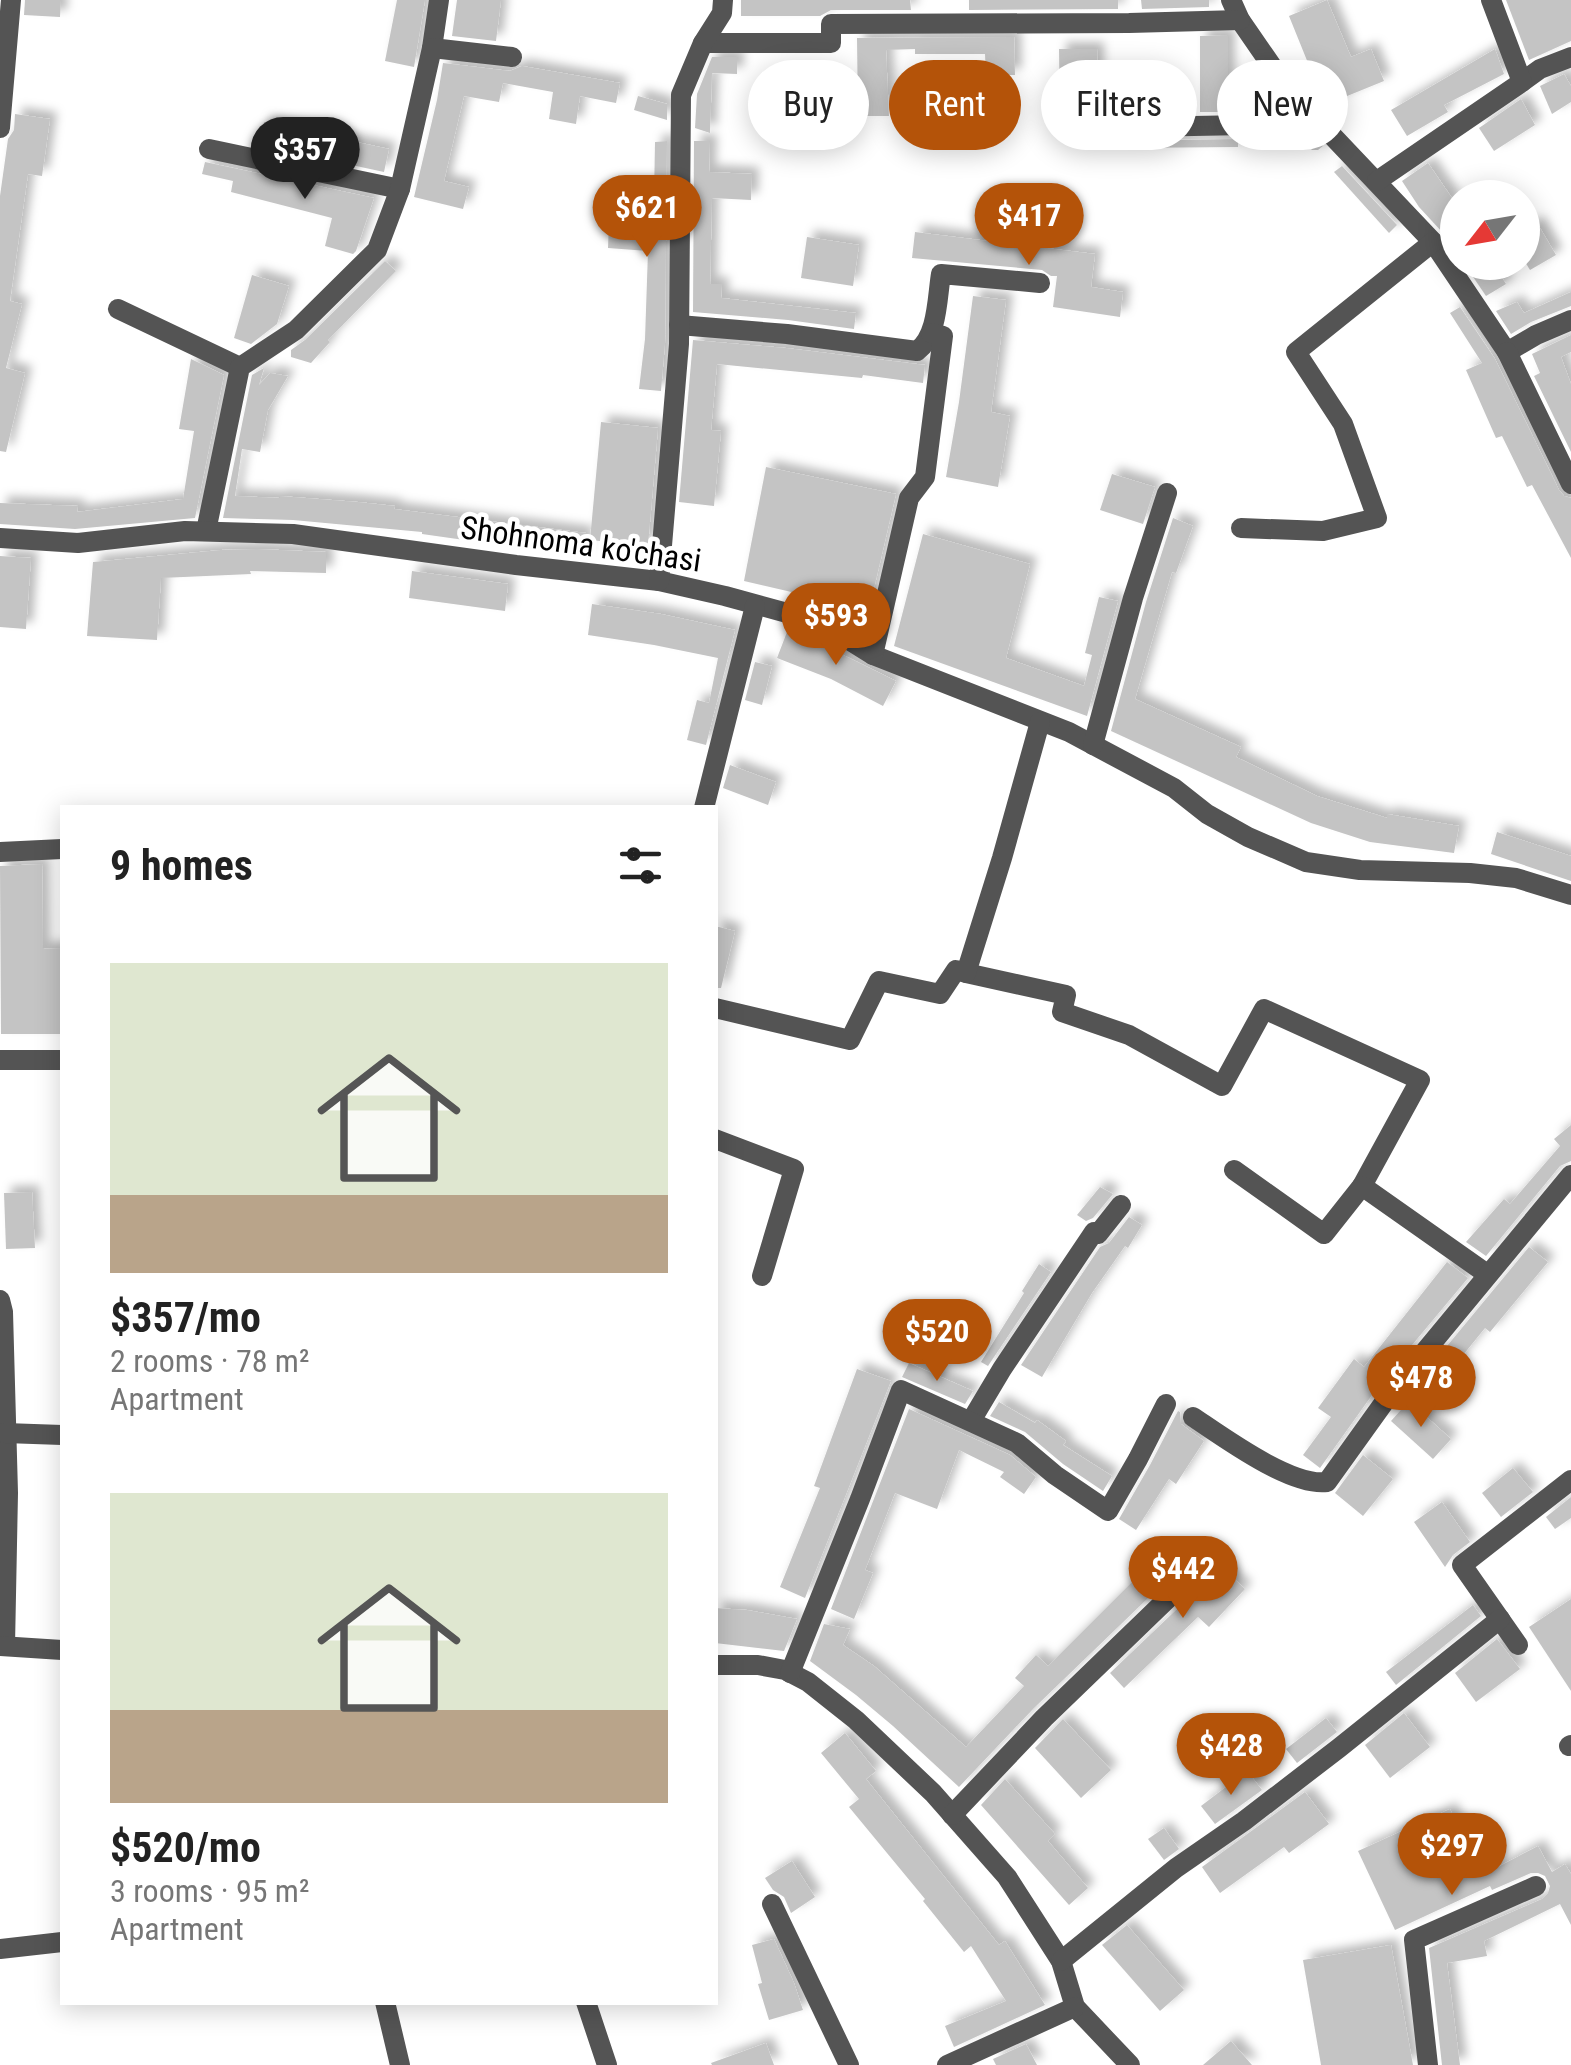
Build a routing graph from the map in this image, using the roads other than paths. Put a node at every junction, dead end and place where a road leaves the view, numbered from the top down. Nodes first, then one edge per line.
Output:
1 (10, 0) edge
2 (438, 0) edge
3 (723, 0) edge
4 (1491, 0) edge
5 (1235, 10) edge
6 (704, 43) junction
7 (432, 48) junction
8 (512, 56) dead end
9 (1571, 57) edge
10 (1269, 60) edge
11 (1522, 82) junction
12 (0, 128) edge
13 (209, 149) dead end
14 (1348, 150) edge
15 (1377, 180) junction
16 (400, 189) junction
17 (1433, 242) junction
18 (1040, 283) dead end
19 (118, 309) dead end
20 (1571, 320) edge
21 (679, 325) junction
22 (931, 333) junction
23 (1506, 352) junction
24 (240, 366) junction
25 (1571, 484) edge
26 (1167, 494) dead end
27 (1241, 528) dead end
28 (206, 532) junction
29 (0, 538) edge
30 (659, 581) junction
31 (755, 606) junction
32 (873, 655) junction
33 (1040, 722) junction
34 (1093, 744) junction
35 (705, 805) edge
36 (60, 849) edge
37 (0, 852) edge
38 (1571, 895) edge
39 (966, 973) junction
40 (718, 1009) edge
41 (0, 1060) edge
42 (60, 1060) edge
43 (718, 1140) edge
44 (1234, 1170) dead end
45 (1571, 1175) edge
46 (1362, 1186) junction
47 (1121, 1205) dead end
48 (1487, 1274) junction
49 (762, 1276) dead end
50 (0, 1300) edge
51 (1166, 1404) dead end
52 (1193, 1417) dead end
53 (971, 1420) junction
54 (5, 1433) junction
55 (60, 1435) edge
56 (3, 1459) edge
57 (1571, 1480) edge
58 (1186, 1581) dead end
59 (1500, 1619) junction
60 (1518, 1645) dead end
61 (3, 1646) edge
62 (60, 1650) edge
63 (718, 1665) edge
64 (790, 1673) junction
65 (952, 1815) junction
66 (1536, 1886) dead end
67 (772, 1904) dead end
68 (60, 1942) edge
69 (0, 1949) edge
70 (1061, 1962) junction
71 (385, 2005) edge
72 (587, 2005) edge
73 (1074, 2006) junction
74 (400, 2065) edge
75 (607, 2065) edge
76 (849, 2065) edge
77 (947, 2065) edge
78 (1130, 2065) edge
79 (1428, 2065) edge

1 - 12 street
2 - 7 street
3 - 6 street
4 - 11 street
5 - 6 street
5 - 10 street
6 - 21 street
7 - 8 street
7 - 16 street
9 - 11 street
11 - 15 street
13 - 16 street
14 - 15 street
15 - 17 street
16 - 24 street
17 - 23 street
17 - 27 street
18 - 22 street
19 - 24 street
20 - 23 street
21 - 22 street
21 - 30 street
22 - 32 street
23 - 25 street
24 - 28 street
26 - 34 street
28 - 29 street, Shohnoma ko'chasi
28 - 30 street, Shohnoma ko'chasi
30 - 31 street, Shohnoma ko'chasi
31 - 32 street, Shohnoma ko'chasi
31 - 35 street
32 - 33 street, Shohnoma ko'chasi
33 - 34 street, Shohnoma ko'chasi
33 - 39 street
34 - 38 street, Shohnoma ko'chasi
36 - 37 street
39 - 40 street
39 - 46 street
41 - 42 street
43 - 49 street
44 - 46 street
45 - 48 street
46 - 48 street
47 - 53 street
48 - 52 street
50 - 54 street
51 - 53 street
53 - 64 street
54 - 55 street
54 - 56 street
56 - 61 street
57 - 59 street
58 - 65 street
59 - 60 street
59 - 70 street
61 - 62 street
63 - 64 street
64 - 65 street
65 - 70 street
66 - 79 street
67 - 76 street
68 - 69 street
70 - 73 street
71 - 74 street
72 - 75 street
73 - 77 street
73 - 78 street

